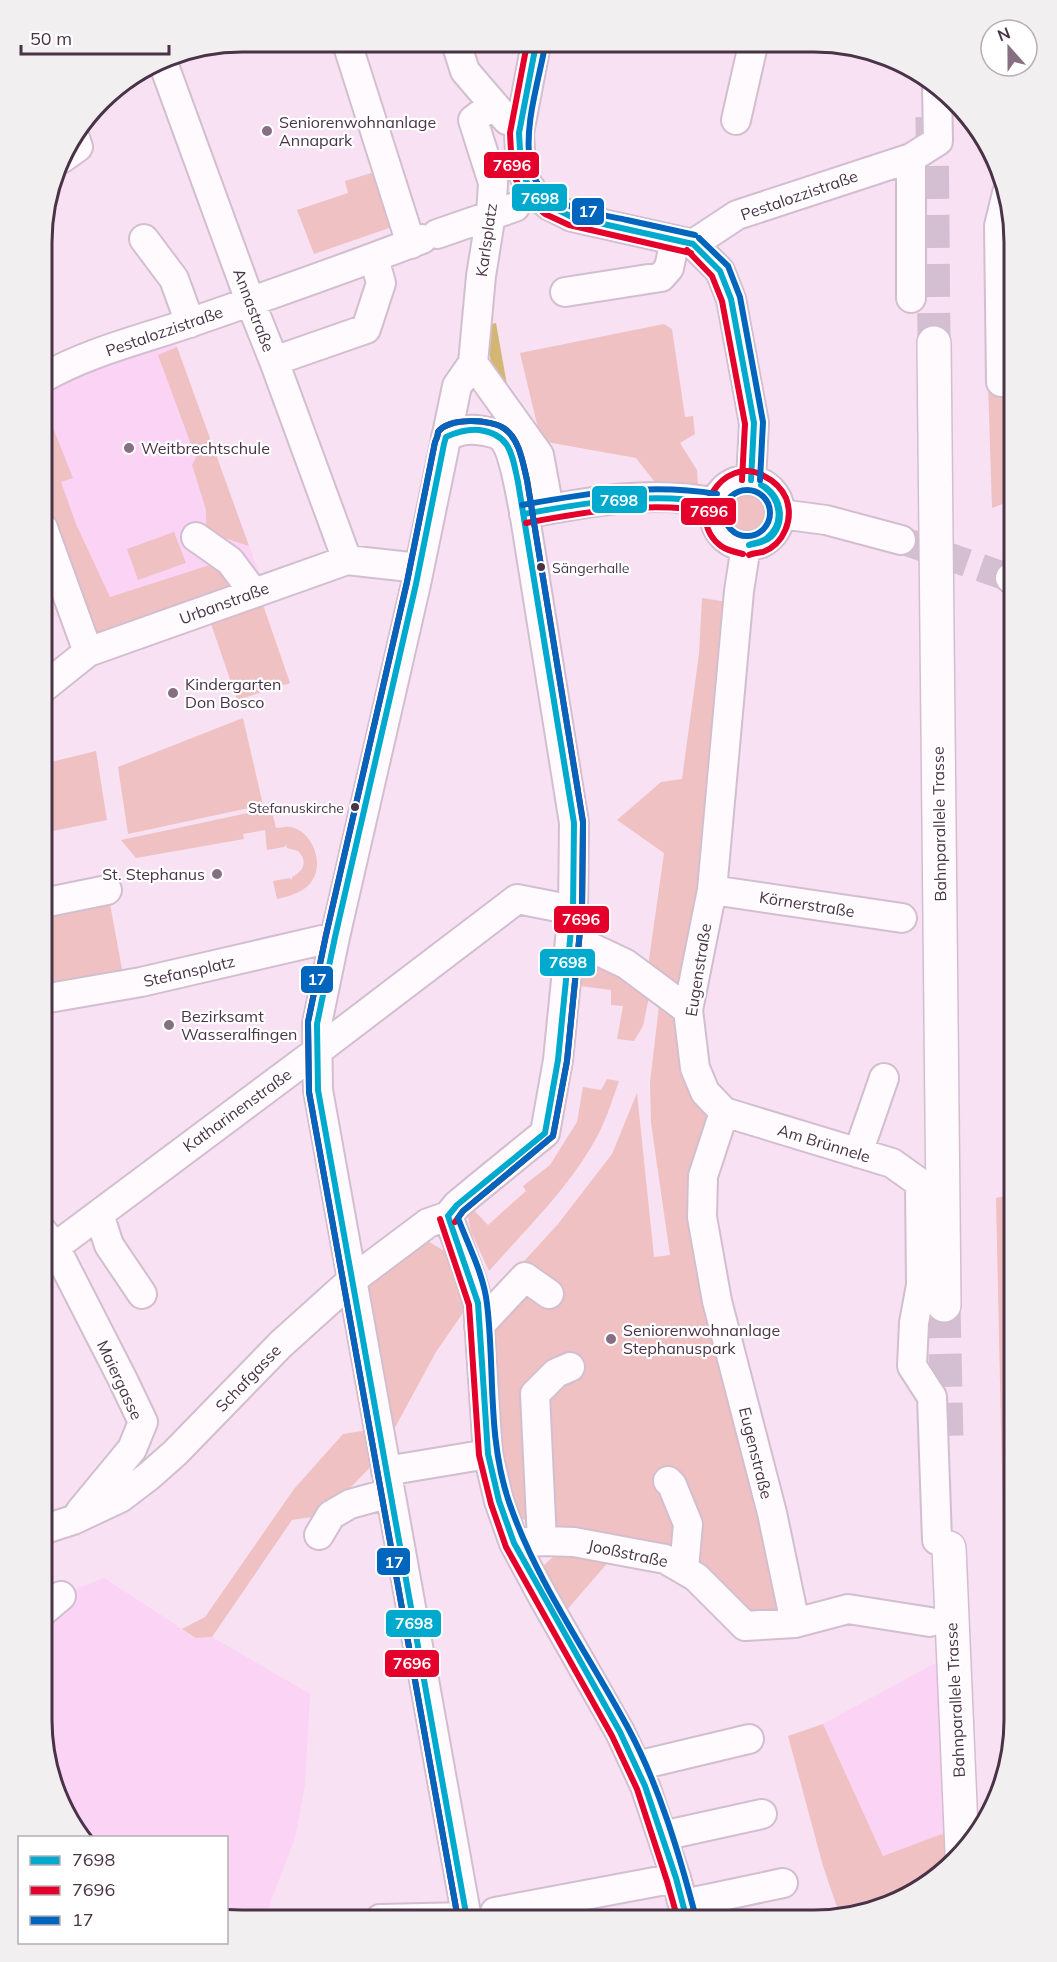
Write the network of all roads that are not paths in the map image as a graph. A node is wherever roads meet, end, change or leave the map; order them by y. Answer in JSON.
{"nodes":[{"id":1,"x":351,"y":53,"type":"edge"},
{"id":2,"x":459,"y":53,"type":"edge"},
{"id":3,"x":534,"y":53,"type":"edge"},
{"id":4,"x":751,"y":53,"type":"edge"},
{"id":5,"x":165,"y":69,"type":"edge"},
{"id":6,"x":462,"y":82,"type":"dead end"},
{"id":7,"x":937,"y":98,"type":"edge"},
{"id":8,"x":736,"y":120,"type":"dead end"},
{"id":9,"x":519,"y":133,"type":"junction"},
{"id":10,"x":911,"y":158,"type":"junction"},
{"id":11,"x":503,"y":210,"type":"junction"},
{"id":12,"x":1002,"y":213,"type":"edge"},
{"id":13,"x":144,"y":239,"type":"dead end"},
{"id":14,"x":423,"y":239,"type":"junction"},
{"id":15,"x":684,"y":242,"type":"junction"},
{"id":16,"x":374,"y":258,"type":"junction"},
{"id":17,"x":565,"y":292,"type":"dead end"},
{"id":18,"x":911,"y":298,"type":"dead end"},
{"id":19,"x":250,"y":302,"type":"junction"},
{"id":20,"x":190,"y":323,"type":"junction"},
{"id":21,"x":934,"y":343,"type":"tunnel mouth"},
{"id":22,"x":274,"y":361,"type":"junction"},
{"id":23,"x":473,"y":363,"type":"junction"},
{"id":24,"x":52,"y":373,"type":"edge"},
{"id":25,"x":1001,"y":382,"type":"dead end"},
{"id":26,"x":456,"y":433,"type":"junction"},
{"id":27,"x":751,"y":480,"type":"junction"},
{"id":28,"x":715,"y":503,"type":"junction"},
{"id":29,"x":536,"y":511,"type":"junction"},
{"id":30,"x":780,"y":514,"type":"junction"},
{"id":31,"x":196,"y":537,"type":"dead end"},
{"id":32,"x":901,"y":540,"type":"tunnel mouth"},
{"id":33,"x":746,"y":546,"type":"junction"},
{"id":34,"x":52,"y":553,"type":"edge"},
{"id":35,"x":347,"y":560,"type":"junction"},
{"id":36,"x":419,"y":568,"type":"junction"},
{"id":37,"x":254,"y":592,"type":"junction"},
{"id":38,"x":52,"y":599,"type":"edge"},
{"id":39,"x":70,"y":604,"type":"junction"},
{"id":40,"x":88,"y":651,"type":"junction"},
{"id":41,"x":52,"y":681,"type":"edge"},
{"id":42,"x":107,"y":890,"type":"dead end"},
{"id":43,"x":712,"y":890,"type":"junction"},
{"id":44,"x":52,"y":901,"type":"edge"},
{"id":45,"x":902,"y":918,"type":"dead end"},
{"id":46,"x":572,"y":924,"type":"junction"},
{"id":47,"x":335,"y":937,"type":"junction"},
{"id":48,"x":52,"y":997,"type":"edge"},
{"id":49,"x":688,"y":1010,"type":"junction"},
{"id":50,"x":316,"y":1052,"type":"junction"},
{"id":51,"x":884,"y":1078,"type":"dead end"},
{"id":52,"x":724,"y":1112,"type":"junction"},
{"id":53,"x":858,"y":1153,"type":"junction"},
{"id":54,"x":99,"y":1214,"type":"junction"},
{"id":55,"x":448,"y":1216,"type":"junction"},
{"id":56,"x":52,"y":1238,"type":"edge"},
{"id":57,"x":52,"y":1245,"type":"edge"},
{"id":58,"x":352,"y":1280,"type":"junction"},
{"id":59,"x":142,"y":1294,"type":"dead end"},
{"id":60,"x":549,"y":1294,"type":"dead end"},
{"id":61,"x":944,"y":1305,"type":"tunnel mouth"},
{"id":62,"x":479,"y":1326,"type":"junction"},
{"id":63,"x":570,"y":1367,"type":"dead end"},
{"id":64,"x":488,"y":1454,"type":"junction"},
{"id":65,"x":668,"y":1481,"type":"dead end"},
{"id":66,"x":388,"y":1482,"type":"junction"},
{"id":67,"x":73,"y":1520,"type":"junction"},
{"id":68,"x":52,"y":1527,"type":"edge"},
{"id":69,"x":319,"y":1535,"type":"dead end"},
{"id":70,"x":528,"y":1542,"type":"junction"},
{"id":71,"x":943,"y":1544,"type":"joint"},
{"id":72,"x":684,"y":1569,"type":"junction"},
{"id":73,"x":930,"y":1622,"type":"dead end"},
{"id":74,"x":795,"y":1623,"type":"junction"},
{"id":75,"x":749,"y":1739,"type":"dead end"},
{"id":76,"x":636,"y":1766,"type":"junction"},
{"id":77,"x":762,"y":1814,"type":"dead end"},
{"id":78,"x":662,"y":1836,"type":"junction"},
{"id":79,"x":961,"y":1840,"type":"edge"},
{"id":80,"x":783,"y":1883,"type":"dead end"},
{"id":81,"x":682,"y":1900,"type":"edge"},
{"id":82,"x":466,"y":1910,"type":"edge"},
{"id":83,"x":512,"y":1910,"type":"edge"}],
"edges":[{"from":1,"to":14,"type":"street"},
{"from":2,"to":9,"type":"street"},
{"from":3,"to":9,"type":"street"},
{"from":4,"to":8,"type":"street"},
{"from":5,"to":19,"type":"street","name":"Annastraße"},
{"from":6,"to":11,"type":"street","name":"Karlsplatz"},
{"from":7,"to":10,"type":"street","name":"Pestalozzistraße"},
{"from":9,"to":15,"type":"street"},
{"from":10,"to":15,"type":"street","name":"Pestalozzistraße"},
{"from":10,"to":18,"type":"street"},
{"from":11,"to":14,"type":"street","name":"Pestalozzistraße"},
{"from":11,"to":23,"type":"street","name":"Karlsplatz"},
{"from":12,"to":25,"type":"street"},
{"from":13,"to":20,"type":"street"},
{"from":14,"to":16,"type":"street","name":"Pestalozzistraße"},
{"from":15,"to":17,"type":"street"},
{"from":15,"to":27,"type":"street"},
{"from":16,"to":19,"type":"street","name":"Pestalozzistraße"},
{"from":16,"to":22,"type":"street"},
{"from":19,"to":20,"type":"street","name":"Pestalozzistraße"},
{"from":19,"to":22,"type":"street","name":"Annastraße"},
{"from":20,"to":24,"type":"street","name":"Pestalozzistraße"},
{"from":21,"to":61,"type":"main road","name":"Bahnparallele Trasse"},
{"from":22,"to":35,"type":"street","name":"Annastraße"},
{"from":23,"to":26,"type":"street","name":"Karlsplatz"},
{"from":23,"to":29,"type":"street"},
{"from":26,"to":29,"type":"street"},
{"from":26,"to":36,"type":"street","name":"Karlsplatz"},
{"from":27,"to":28,"type":"street"},
{"from":27,"to":30,"type":"street"},
{"from":28,"to":29,"type":"street"},
{"from":28,"to":33,"type":"street"},
{"from":29,"to":46,"type":"street"},
{"from":30,"to":32,"type":"street"},
{"from":30,"to":33,"type":"street"},
{"from":31,"to":37,"type":"street"},
{"from":33,"to":43,"type":"street","name":"Eugenstraße"},
{"from":34,"to":39,"type":"street"},
{"from":35,"to":36,"type":"street","name":"Urbanstraße"},
{"from":35,"to":37,"type":"street","name":"Urbanstraße"},
{"from":36,"to":47,"type":"street","name":"Karlsplatz"},
{"from":37,"to":40,"type":"street","name":"Urbanstraße"},
{"from":38,"to":39,"type":"street"},
{"from":39,"to":40,"type":"street"},
{"from":40,"to":41,"type":"street","name":"Urbanstraße"},
{"from":42,"to":44,"type":"street"},
{"from":43,"to":45,"type":"street","name":"Körnerstraße"},
{"from":43,"to":49,"type":"street","name":"Eugenstraße"},
{"from":46,"to":49,"type":"street"},
{"from":46,"to":50,"type":"street","name":"Katharinenstraße"},
{"from":46,"to":55,"type":"street"},
{"from":47,"to":48,"type":"street","name":"Stefansplatz"},
{"from":47,"to":50,"type":"street","name":"Karlsplatz"},
{"from":49,"to":52,"type":"street","name":"Eugenstraße"},
{"from":50,"to":54,"type":"street","name":"Katharinenstraße"},
{"from":50,"to":58,"type":"street","name":"Karlsplatz"},
{"from":51,"to":53,"type":"street"},
{"from":52,"to":53,"type":"street","name":"Am Brünnele"},
{"from":52,"to":74,"type":"street","name":"Eugenstraße"},
{"from":53,"to":71,"type":"street","name":"Am Brünnele"},
{"from":54,"to":56,"type":"street","name":"Katharinenstraße"},
{"from":54,"to":59,"type":"street"},
{"from":55,"to":58,"type":"street","name":"Schafgasse"},
{"from":55,"to":62,"type":"street"},
{"from":57,"to":67,"type":"street","name":"Maiergasse"},
{"from":58,"to":66,"type":"street","name":"Karlsplatz"},
{"from":58,"to":67,"type":"street","name":"Schafgasse"},
{"from":60,"to":62,"type":"street"},
{"from":62,"to":64,"type":"street"},
{"from":63,"to":70,"type":"street"},
{"from":64,"to":66,"type":"street"},
{"from":64,"to":70,"type":"street"},
{"from":65,"to":72,"type":"street"},
{"from":66,"to":69,"type":"street"},
{"from":66,"to":82,"type":"street","name":"Karlsplatz"},
{"from":67,"to":68,"type":"street","name":"Schafgasse"},
{"from":70,"to":72,"type":"street","name":"Jooßstraße"},
{"from":70,"to":76,"type":"street"},
{"from":71,"to":79,"type":"main road","name":"Bahnparallele Trasse"},
{"from":72,"to":74,"type":"street","name":"Jooßstraße"},
{"from":73,"to":74,"type":"street","name":"Jooßstraße"},
{"from":75,"to":76,"type":"street"},
{"from":76,"to":78,"type":"street"},
{"from":77,"to":78,"type":"street"},
{"from":78,"to":81,"type":"street"},
{"from":80,"to":81,"type":"street"},
{"from":81,"to":83,"type":"street"}]}
